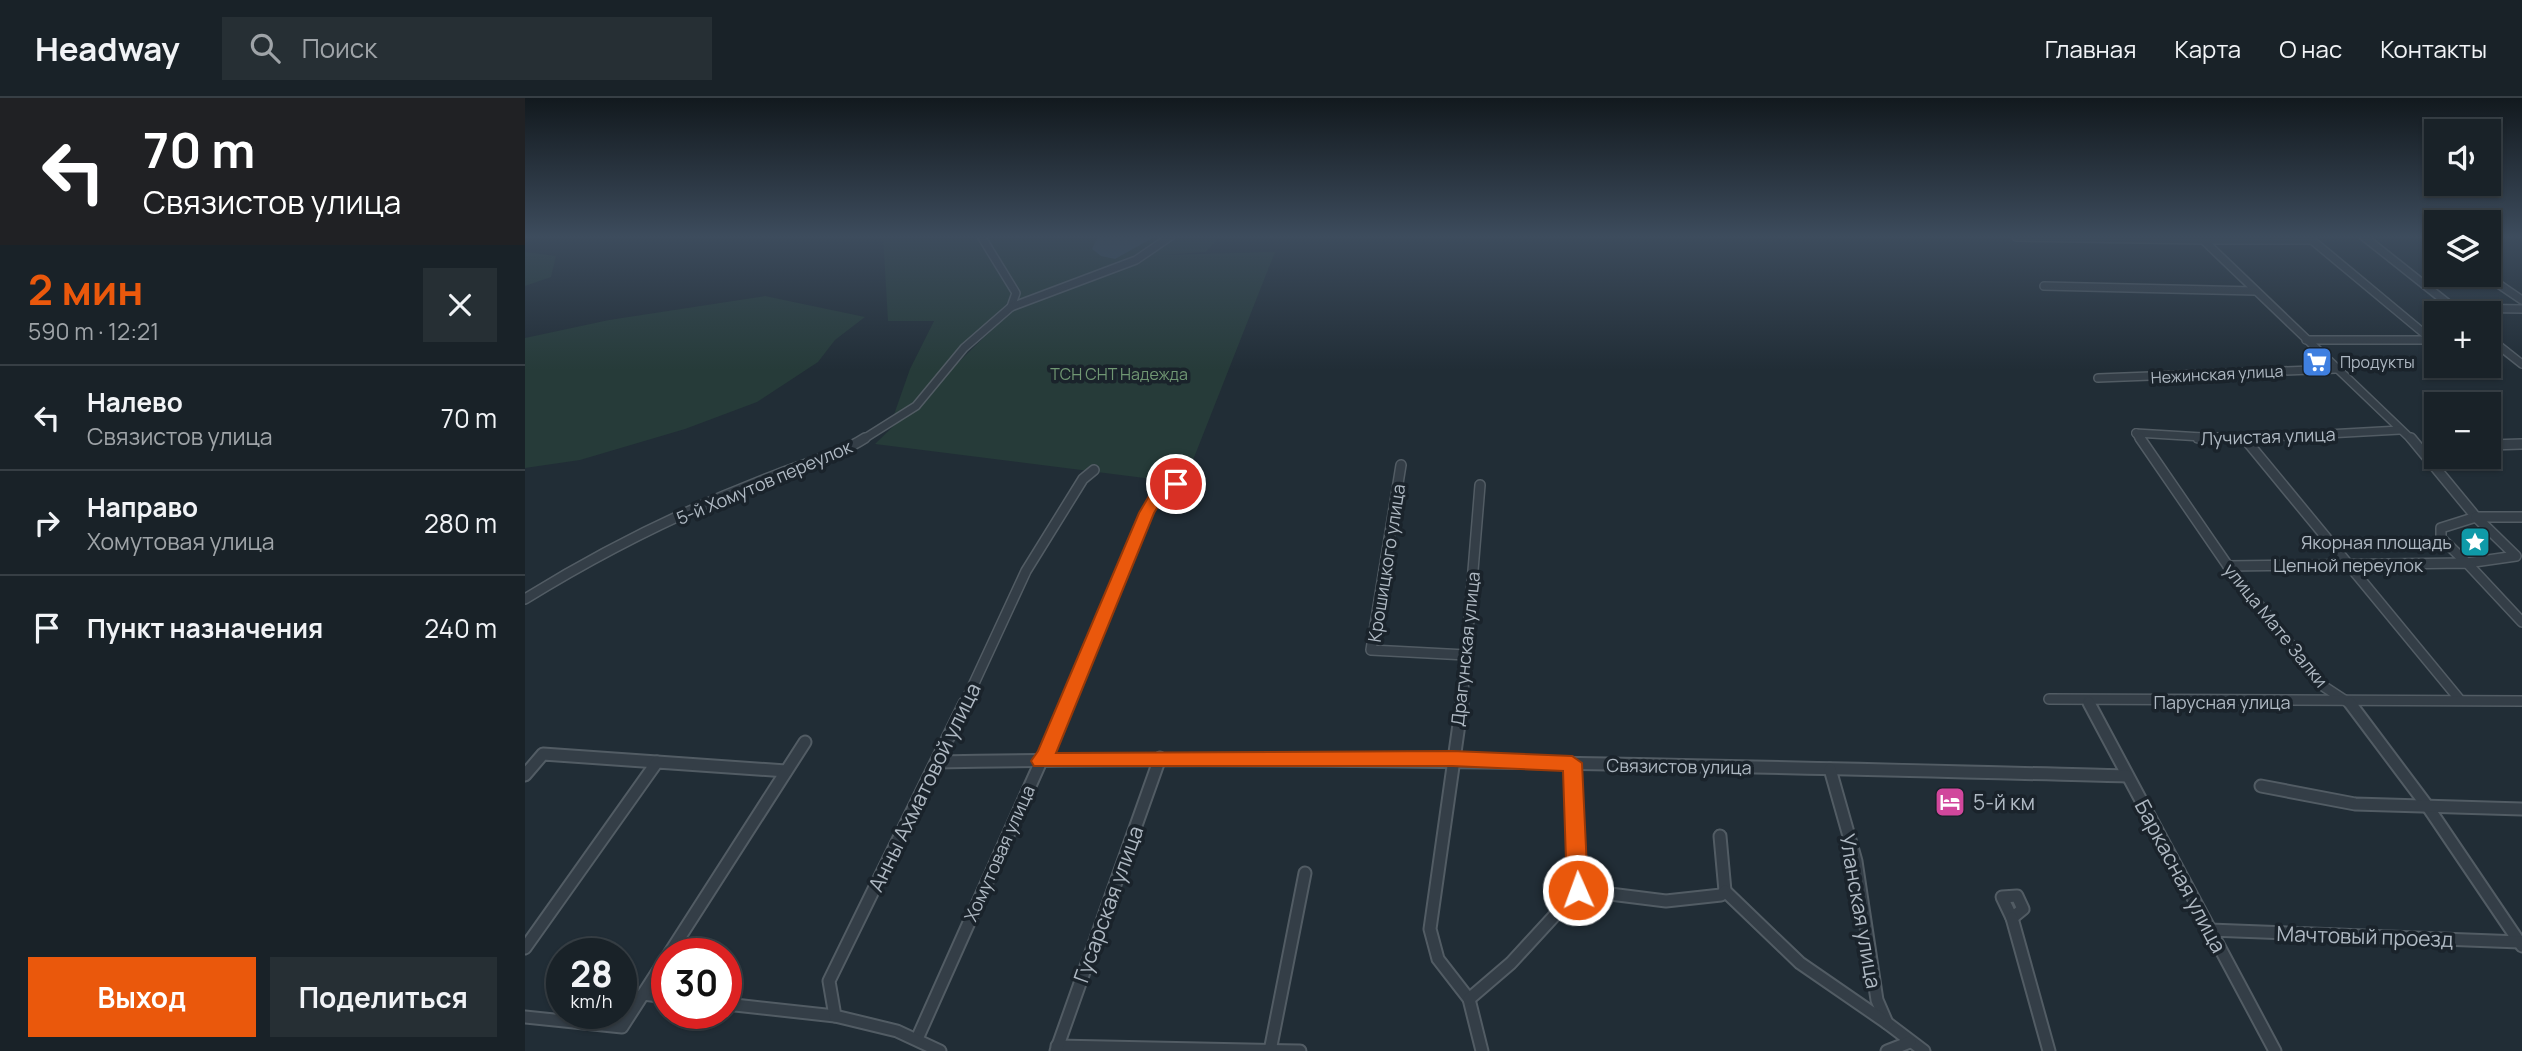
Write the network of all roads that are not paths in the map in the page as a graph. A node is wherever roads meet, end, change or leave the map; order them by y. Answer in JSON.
{"nodes":[{"id":1,"x":1010,"y":280,"type":"edge"},
{"id":2,"x":1082,"y":280,"type":"edge"},
{"id":3,"x":2244,"y":280,"type":"edge"},
{"id":4,"x":2361,"y":280,"type":"edge"},
{"id":5,"x":2419,"y":280,"type":"edge"},
{"id":6,"x":2045,"y":286,"type":"dead end"},
{"id":7,"x":2501,"y":286,"type":"edge"},
{"id":8,"x":2255,"y":291,"type":"junction"},
{"id":9,"x":2522,"y":300,"type":"edge"},
{"id":10,"x":2445,"y":301,"type":"edge"},
{"id":11,"x":1011,"y":307,"type":"junction"},
{"id":12,"x":2522,"y":309,"type":"edge"},
{"id":13,"x":2501,"y":310,"type":"edge"},
{"id":14,"x":2306,"y":340,"type":"junction"},
{"id":15,"x":2501,"y":347,"type":"edge"},
{"id":16,"x":2522,"y":364,"type":"edge"},
{"id":17,"x":2336,"y":369,"type":"junction"},
{"id":18,"x":2098,"y":378,"type":"dead end"},
{"id":19,"x":2400,"y":430,"type":"junction"},
{"id":20,"x":2136,"y":433,"type":"joint"},
{"id":21,"x":2245,"y":439,"type":"junction"},
{"id":22,"x":2522,"y":444,"type":"edge"},
{"id":23,"x":2501,"y":445,"type":"edge"},
{"id":24,"x":1401,"y":465,"type":"dead end"},
{"id":25,"x":1094,"y":470,"type":"dead end"},
{"id":26,"x":1176,"y":484,"type":"dead end"},
{"id":27,"x":1480,"y":485,"type":"dead end"},
{"id":28,"x":2522,"y":517,"type":"edge"},
{"id":29,"x":2477,"y":518,"type":"junction"},
{"id":30,"x":2519,"y":557,"type":"edge"},
{"id":31,"x":2349,"y":564,"type":"junction"},
{"id":32,"x":2467,"y":564,"type":"junction"},
{"id":33,"x":2228,"y":566,"type":"junction"},
{"id":34,"x":525,"y":599,"type":"edge"},
{"id":35,"x":2522,"y":622,"type":"edge"},
{"id":36,"x":1466,"y":655,"type":"junction"},
{"id":37,"x":2049,"y":699,"type":"dead end"},
{"id":38,"x":2460,"y":700,"type":"junction"},
{"id":39,"x":2088,"y":701,"type":"junction"},
{"id":40,"x":2522,"y":701,"type":"edge"},
{"id":41,"x":2350,"y":702,"type":"junction"},
{"id":42,"x":805,"y":742,"type":"dead end"},
{"id":43,"x":1160,"y":758,"type":"junction"},
{"id":44,"x":1452,"y":759,"type":"junction"},
{"id":45,"x":1040,"y":761,"type":"junction"},
{"id":46,"x":657,"y":762,"type":"junction"},
{"id":47,"x":937,"y":762,"type":"junction"},
{"id":48,"x":1572,"y":763,"type":"junction"},
{"id":49,"x":1830,"y":769,"type":"junction"},
{"id":50,"x":786,"y":771,"type":"junction"},
{"id":51,"x":525,"y":775,"type":"edge"},
{"id":52,"x":2127,"y":776,"type":"junction"},
{"id":53,"x":2261,"y":786,"type":"dead end"},
{"id":54,"x":2428,"y":807,"type":"junction"},
{"id":55,"x":2522,"y":809,"type":"edge"},
{"id":56,"x":1720,"y":836,"type":"dead end"},
{"id":57,"x":1305,"y":873,"type":"dead end"},
{"id":58,"x":1578,"y":890,"type":"junction"},
{"id":59,"x":1724,"y":891,"type":"junction"},
{"id":60,"x":2012,"y":918,"type":"dead end"},
{"id":61,"x":2210,"y":930,"type":"junction"},
{"id":62,"x":679,"y":938,"type":"edge"},
{"id":63,"x":2521,"y":944,"type":"edge"},
{"id":64,"x":525,"y":948,"type":"edge"},
{"id":65,"x":651,"y":982,"type":"edge"},
{"id":66,"x":643,"y":994,"type":"junction"},
{"id":67,"x":651,"y":995,"type":"edge"},
{"id":68,"x":1469,"y":999,"type":"junction"},
{"id":69,"x":742,"y":1006,"type":"edge"},
{"id":70,"x":835,"y":1016,"type":"junction"},
{"id":71,"x":525,"y":1017,"type":"edge"},
{"id":72,"x":1887,"y":1023,"type":"junction"},
{"id":73,"x":917,"y":1039,"type":"junction"},
{"id":74,"x":1910,"y":1042,"type":"junction"},
{"id":75,"x":1056,"y":1049,"type":"edge"},
{"id":76,"x":940,"y":1051,"type":"edge"},
{"id":77,"x":1270,"y":1051,"type":"edge"},
{"id":78,"x":1300,"y":1051,"type":"edge"},
{"id":79,"x":1482,"y":1051,"type":"edge"},
{"id":80,"x":1887,"y":1051,"type":"edge"},
{"id":81,"x":1924,"y":1051,"type":"edge"},
{"id":82,"x":2049,"y":1051,"type":"edge"},
{"id":83,"x":2275,"y":1051,"type":"edge"}],
"edges":[{"from":1,"to":11,"type":"street"},
{"from":2,"to":11,"type":"street"},
{"from":3,"to":8,"type":"street"},
{"from":4,"to":14,"type":"street"},
{"from":5,"to":10,"type":"street"},
{"from":6,"to":8,"type":"street"},
{"from":7,"to":9,"type":"street"},
{"from":8,"to":14,"type":"street"},
{"from":11,"to":34,"type":"street","name":"5-й Хомутов переулок"},
{"from":12,"to":13,"type":"street"},
{"from":14,"to":17,"type":"street"},
{"from":15,"to":16,"type":"street"},
{"from":17,"to":18,"type":"street","name":"Нежинская улица"},
{"from":17,"to":19,"type":"street"},
{"from":19,"to":21,"type":"street","name":"Лучистая улица"},
{"from":19,"to":29,"type":"street"},
{"from":20,"to":21,"type":"street","name":"Лучистая улица"},
{"from":20,"to":33,"type":"street","name":"улица Мате Залки"},
{"from":21,"to":31,"type":"street"},
{"from":22,"to":23,"type":"street"},
{"from":24,"to":36,"type":"street","name":"Крошицкого улица"},
{"from":25,"to":47,"type":"street","name":"Анны Ахматовой улица"},
{"from":26,"to":45,"type":"street","name":"Хомутовая улица"},
{"from":27,"to":36,"type":"street","name":"Драгунская улица"},
{"from":28,"to":29,"type":"street"},
{"from":29,"to":30,"type":"street"},
{"from":29,"to":32,"type":"street"},
{"from":30,"to":32,"type":"street"},
{"from":31,"to":32,"type":"street","name":"Цепной переулок"},
{"from":31,"to":33,"type":"street","name":"Цепной переулок"},
{"from":31,"to":38,"type":"street"},
{"from":32,"to":35,"type":"street"},
{"from":33,"to":41,"type":"street","name":"улица Мате Залки"},
{"from":36,"to":44,"type":"street","name":"Драгунская улица"},
{"from":37,"to":39,"type":"street","name":"Парусная улица"},
{"from":38,"to":40,"type":"street","name":"Парусная улица"},
{"from":38,"to":41,"type":"street","name":"Парусная улица"},
{"from":39,"to":41,"type":"street","name":"Парусная улица"},
{"from":39,"to":52,"type":"street","name":"Баркасная улица"},
{"from":41,"to":54,"type":"street","name":"улица Мате Залки"},
{"from":42,"to":50,"type":"street"},
{"from":43,"to":44,"type":"street","name":"Связистов улица"},
{"from":43,"to":45,"type":"street","name":"Связистов улица"},
{"from":43,"to":75,"type":"street","name":"Гусарская улица"},
{"from":44,"to":48,"type":"street","name":"Связистов улица"},
{"from":44,"to":68,"type":"street","name":"Драгунская улица"},
{"from":45,"to":47,"type":"street","name":"Связистов улица"},
{"from":45,"to":73,"type":"street","name":"Хомутовая улица"},
{"from":46,"to":50,"type":"street"},
{"from":46,"to":51,"type":"street"},
{"from":46,"to":64,"type":"street"},
{"from":47,"to":70,"type":"street","name":"Анны Ахматовой улица"},
{"from":48,"to":49,"type":"street","name":"Связистов улица"},
{"from":48,"to":58,"type":"street"},
{"from":49,"to":52,"type":"street","name":"Связистов улица"},
{"from":49,"to":72,"type":"street","name":"Уланская улица"},
{"from":50,"to":62,"type":"street"},
{"from":52,"to":61,"type":"street","name":"Баркасная улица"},
{"from":53,"to":54,"type":"street"},
{"from":54,"to":55,"type":"street"},
{"from":54,"to":63,"type":"street","name":"улица Мате Залки"},
{"from":56,"to":59,"type":"street"},
{"from":57,"to":77,"type":"street"},
{"from":58,"to":59,"type":"street"},
{"from":58,"to":68,"type":"street"},
{"from":59,"to":72,"type":"street"},
{"from":60,"to":82,"type":"street"},
{"from":61,"to":63,"type":"street","name":"Мачтовый проезд"},
{"from":61,"to":83,"type":"street","name":"Баркасная улица"},
{"from":65,"to":66,"type":"street"},
{"from":66,"to":67,"type":"street"},
{"from":66,"to":71,"type":"street"},
{"from":68,"to":79,"type":"street","name":"Драгунская улица"},
{"from":69,"to":70,"type":"street"},
{"from":70,"to":73,"type":"street"},
{"from":72,"to":74,"type":"street"},
{"from":73,"to":76,"type":"street"},
{"from":74,"to":80,"type":"street"},
{"from":74,"to":81,"type":"street"},
{"from":75,"to":77,"type":"street"},
{"from":77,"to":78,"type":"street"}]}
